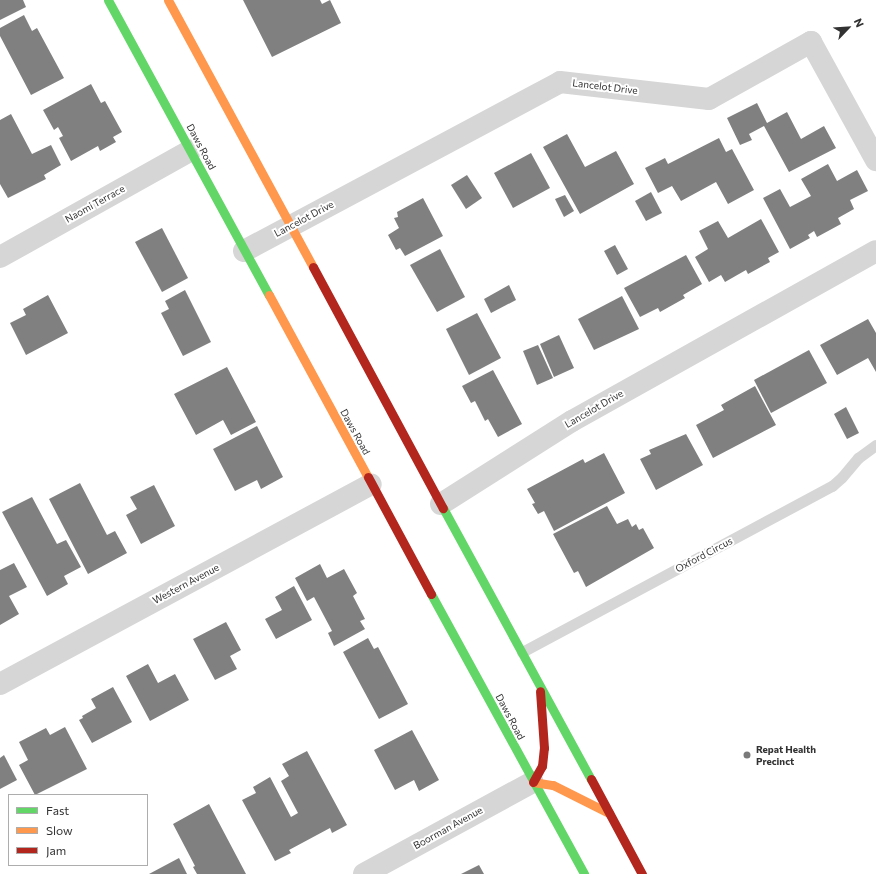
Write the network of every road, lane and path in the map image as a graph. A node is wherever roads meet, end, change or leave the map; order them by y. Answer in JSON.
{"nodes":[{"id":1,"x":108,"y":0,"type":"edge"},
{"id":2,"x":168,"y":0,"type":"edge"},
{"id":3,"x":190,"y":151,"type":"junction"},
{"id":4,"x":876,"y":160,"type":"edge"},
{"id":5,"x":290,"y":227,"type":"junction"},
{"id":6,"x":244,"y":251,"type":"junction"},
{"id":7,"x":876,"y":251,"type":"edge"},
{"id":8,"x":0,"y":257,"type":"edge"},
{"id":9,"x":876,"y":445,"type":"edge"},
{"id":10,"x":371,"y":484,"type":"junction"},
{"id":11,"x":441,"y":504,"type":"junction"},
{"id":12,"x":522,"y":652,"type":"junction"},
{"id":13,"x":0,"y":684,"type":"edge"},
{"id":14,"x":539,"y":684,"type":"junction"},
{"id":15,"x":533,"y":782,"type":"junction"},
{"id":16,"x":609,"y":813,"type":"junction"},
{"id":17,"x":364,"y":874,"type":"edge"},
{"id":18,"x":584,"y":874,"type":"edge"},
{"id":19,"x":642,"y":874,"type":"edge"}],
"edges":[{"from":1,"to":3,"type":"main road","name":"Daws Road"},
{"from":2,"to":5,"type":"main road"},
{"from":3,"to":6,"type":"main road","name":"Daws Road"},
{"from":3,"to":8,"type":"street","name":"Naomi Terrace"},
{"from":4,"to":5,"type":"street","name":"Lancelot Drive"},
{"from":5,"to":6,"type":"street","name":"Lancelot Drive"},
{"from":5,"to":11,"type":"main road"},
{"from":6,"to":10,"type":"main road","name":"Daws Road"},
{"from":7,"to":11,"type":"street","name":"Lancelot Drive"},
{"from":9,"to":12,"type":"lane","name":"Oxford Circus"},
{"from":10,"to":13,"type":"street","name":"Western Avenue"},
{"from":10,"to":15,"type":"main road","name":"Daws Road"},
{"from":11,"to":12,"type":"main road"},
{"from":12,"to":14,"type":"main road"},
{"from":14,"to":15,"type":"main road"},
{"from":14,"to":16,"type":"main road"},
{"from":15,"to":16,"type":"main road"},
{"from":15,"to":17,"type":"street","name":"Boorman Avenue"},
{"from":15,"to":18,"type":"main road","name":"Daws Road"},
{"from":16,"to":19,"type":"main road"}]}
